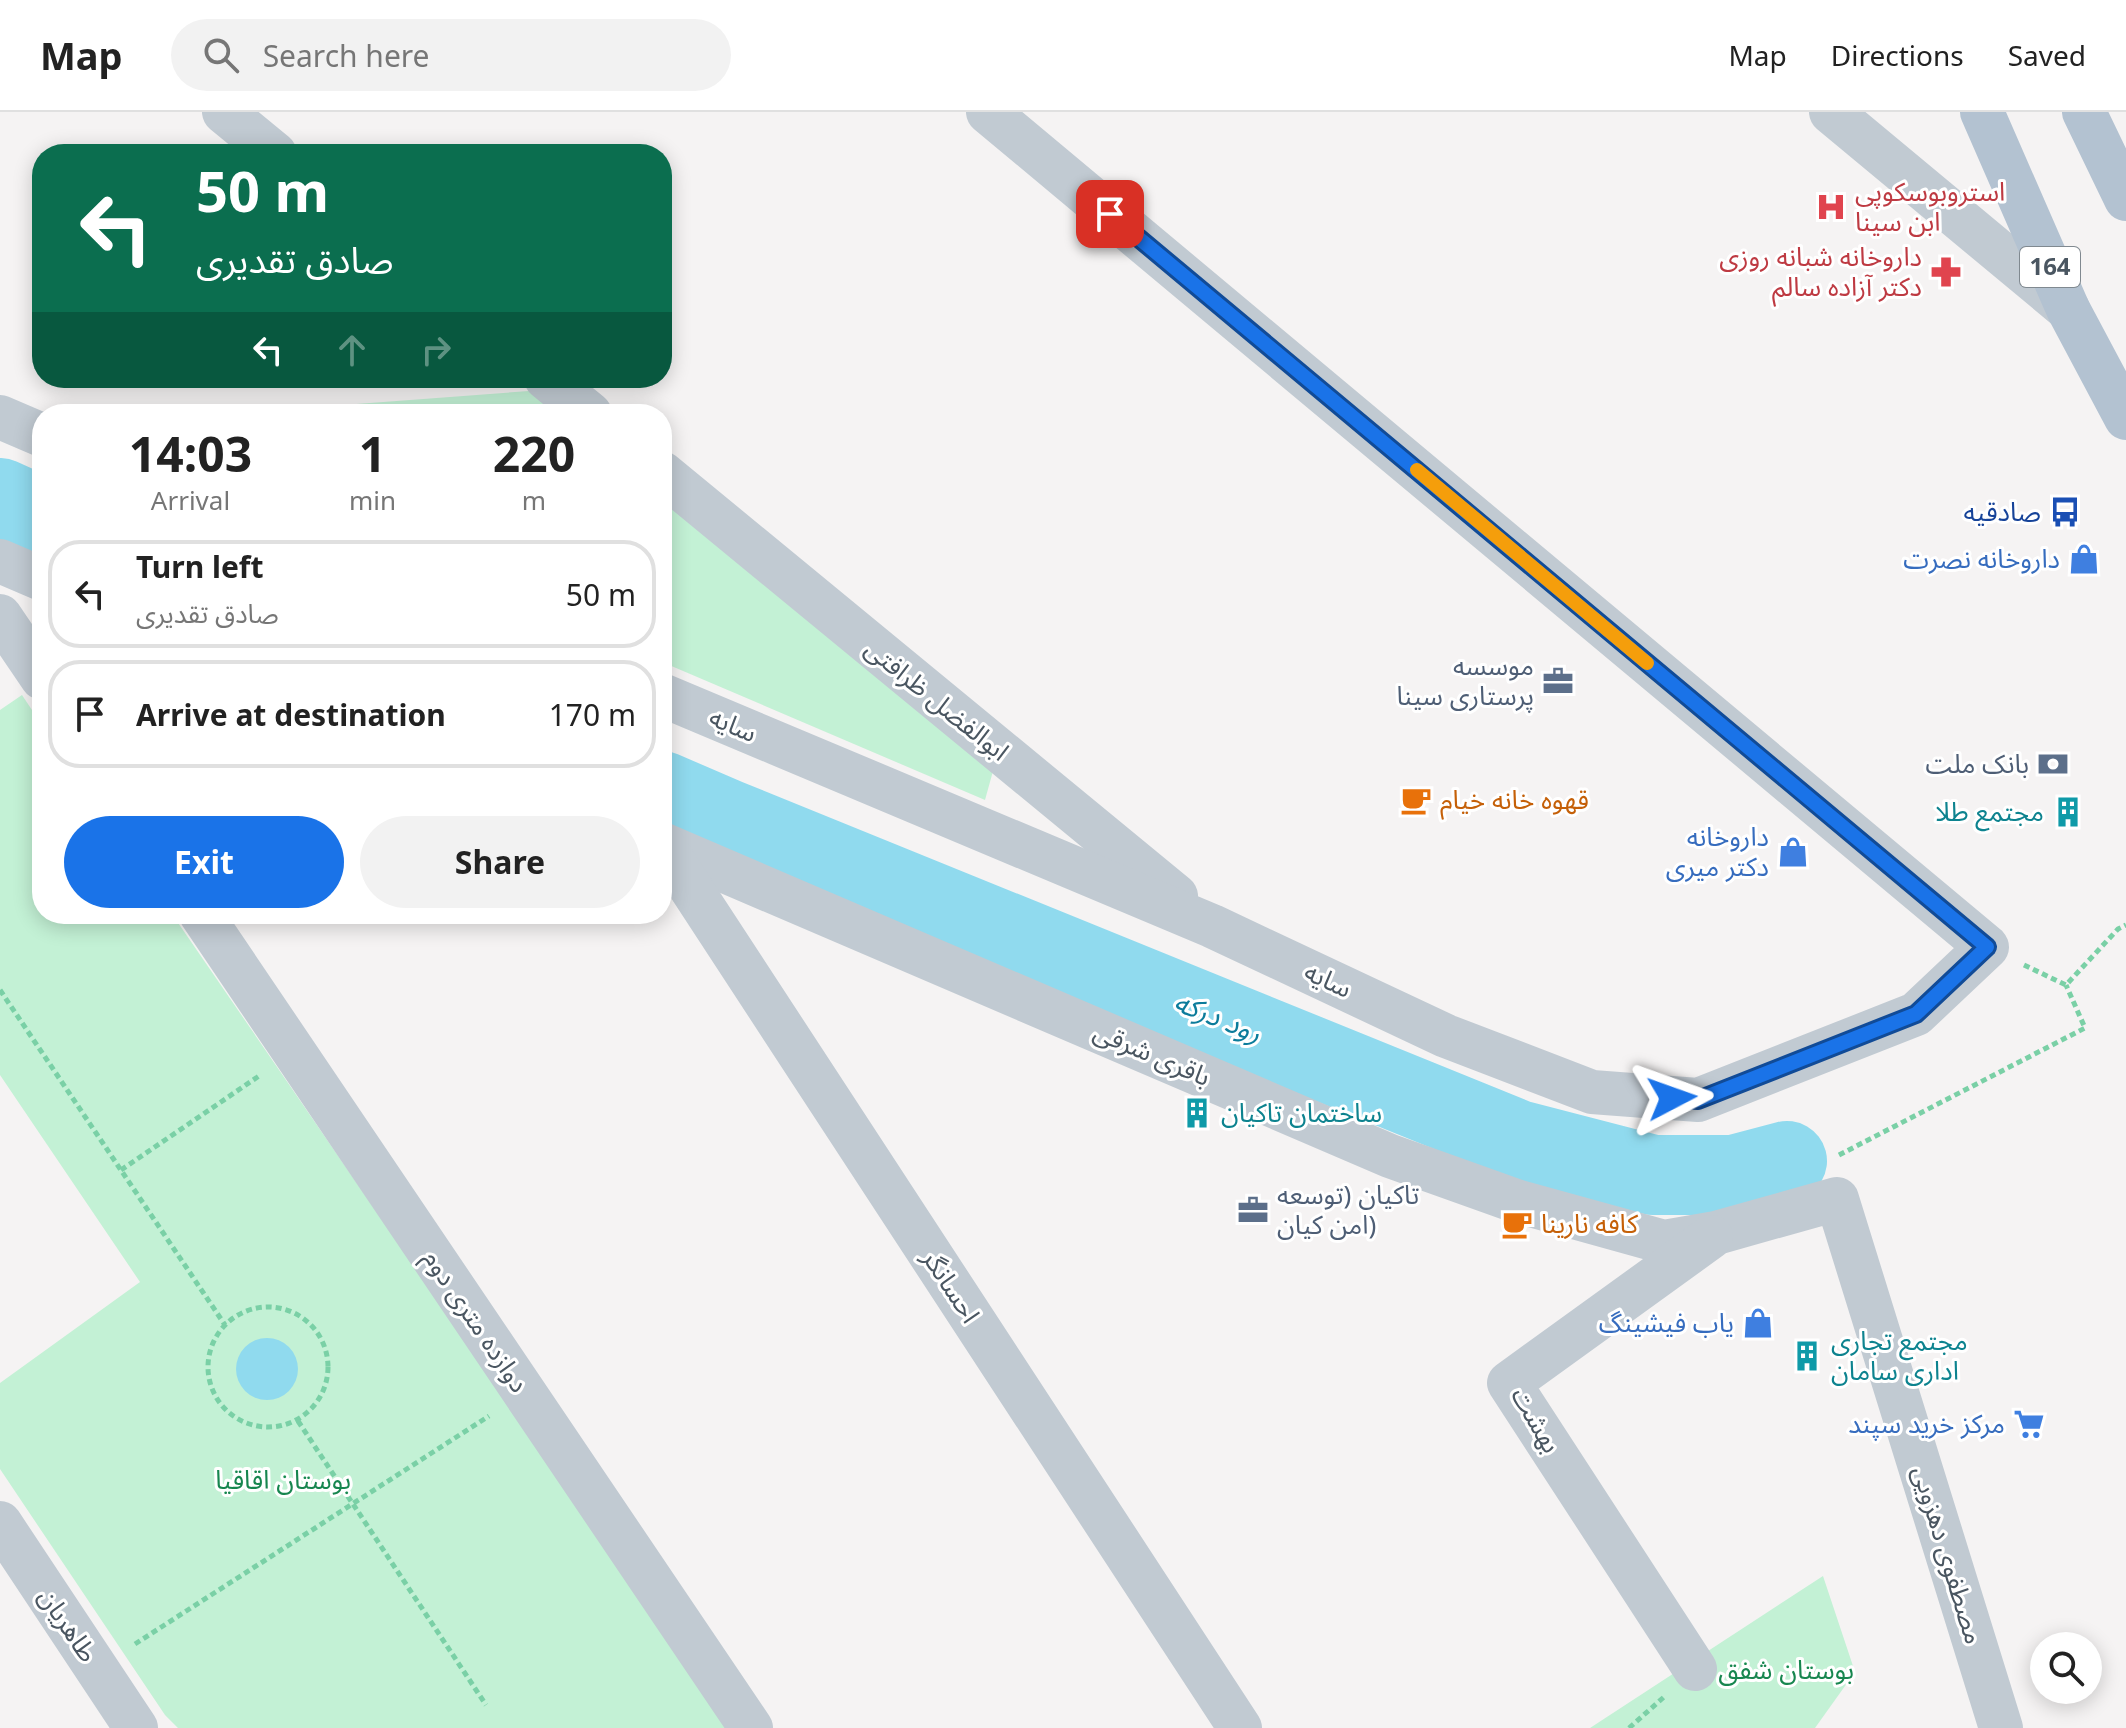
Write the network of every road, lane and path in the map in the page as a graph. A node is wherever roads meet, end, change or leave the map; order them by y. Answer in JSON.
{"nodes":[{"id":1,"x":224,"y":112,"type":"edge"},
{"id":2,"x":988,"y":112,"type":"edge"},
{"id":3,"x":1831,"y":112,"type":"edge"},
{"id":4,"x":1982,"y":112,"type":"edge"},
{"id":5,"x":2084,"y":112,"type":"edge"},
{"id":6,"x":263,"y":144,"type":"edge"},
{"id":7,"x":2126,"y":199,"type":"edge"},
{"id":8,"x":2068,"y":309,"type":"junction"},
{"id":9,"x":558,"y":388,"type":"edge"},
{"id":10,"x":578,"y":404,"type":"edge"},
{"id":11,"x":0,"y":417,"type":"edge"},
{"id":12,"x":2126,"y":418,"type":"edge"},
{"id":13,"x":32,"y":431,"type":"edge"},
{"id":14,"x":672,"y":481,"type":"edge"},
{"id":15,"x":0,"y":561,"type":"edge"},
{"id":16,"x":32,"y":575,"type":"edge"},
{"id":17,"x":0,"y":616,"type":"edge"},
{"id":18,"x":32,"y":663,"type":"edge"},
{"id":19,"x":672,"y":699,"type":"edge"},
{"id":20,"x":672,"y":848,"type":"edge"},
{"id":21,"x":672,"y":859,"type":"edge"},
{"id":22,"x":208,"y":924,"type":"edge"},
{"id":23,"x":2126,"y":925,"type":"edge"},
{"id":24,"x":1212,"y":926,"type":"junction"},
{"id":25,"x":1987,"y":947,"type":"junction"},
{"id":26,"x":2066,"y":985,"type":"junction"},
{"id":27,"x":0,"y":990,"type":"edge"},
{"id":28,"x":294,"y":1051,"type":"junction"},
{"id":29,"x":121,"y":1170,"type":"junction"},
{"id":30,"x":1835,"y":1178,"type":"junction"},
{"id":31,"x":1716,"y":1233,"type":"junction"},
{"id":32,"x":225,"y":1325,"type":"junction"},
{"id":33,"x":525,"y":1393,"type":"junction"},
{"id":34,"x":298,"y":1421,"type":"junction"},
{"id":35,"x":353,"y":1503,"type":"junction"},
{"id":36,"x":0,"y":1523,"type":"edge"},
{"id":37,"x":97,"y":1669,"type":"junction"},
{"id":38,"x":1695,"y":1669,"type":"dead end"},
{"id":39,"x":486,"y":1705,"type":"dead end"},
{"id":40,"x":136,"y":1728,"type":"edge"},
{"id":41,"x":751,"y":1728,"type":"edge"},
{"id":42,"x":1240,"y":1728,"type":"edge"},
{"id":43,"x":2001,"y":1728,"type":"edge"}],
"edges":[{"from":1,"to":6,"type":"street"},
{"from":2,"to":25,"type":"street"},
{"from":3,"to":8,"type":"street"},
{"from":4,"to":8,"type":"main road","number":"164"},
{"from":5,"to":7,"type":"main road"},
{"from":8,"to":12,"type":"main road","number":"164"},
{"from":9,"to":10,"type":"street"},
{"from":11,"to":13,"type":"street"},
{"from":14,"to":24,"type":"street","name":"ابوالفضل ظرافتی"},
{"from":15,"to":16,"type":"street"},
{"from":17,"to":18,"type":"street"},
{"from":19,"to":24,"type":"street","name":"سایه"},
{"from":20,"to":31,"type":"street","name":"باقری شرقی"},
{"from":21,"to":42,"type":"street","name":"احسانگر"},
{"from":22,"to":28,"type":"street","name":"دوازده متری دوم"},
{"from":23,"to":26,"type":"path"},
{"from":24,"to":25,"type":"street","name":"سایه"},
{"from":25,"to":26,"type":"path"},
{"from":26,"to":30,"type":"path"},
{"from":27,"to":29,"type":"path"},
{"from":28,"to":29,"type":"path"},
{"from":28,"to":33,"type":"street","name":"دوازده متری دوم"},
{"from":29,"to":32,"type":"path"},
{"from":30,"to":31,"type":"street","name":"باقری شرقی"},
{"from":30,"to":43,"type":"street","name":"مصطفوی دهزویی"},
{"from":31,"to":38,"type":"street","name":"بهشت"},
{"from":32,"to":34,"type":"path"},
{"from":32,"to":34,"type":"path"},
{"from":33,"to":35,"type":"path"},
{"from":33,"to":41,"type":"street","name":"دوازده متری دوم"},
{"from":34,"to":35,"type":"path"},
{"from":35,"to":37,"type":"path"},
{"from":35,"to":39,"type":"path"},
{"from":36,"to":37,"type":"street","name":"طاهریان"},
{"from":37,"to":40,"type":"street","name":"طاهریان"}]}
